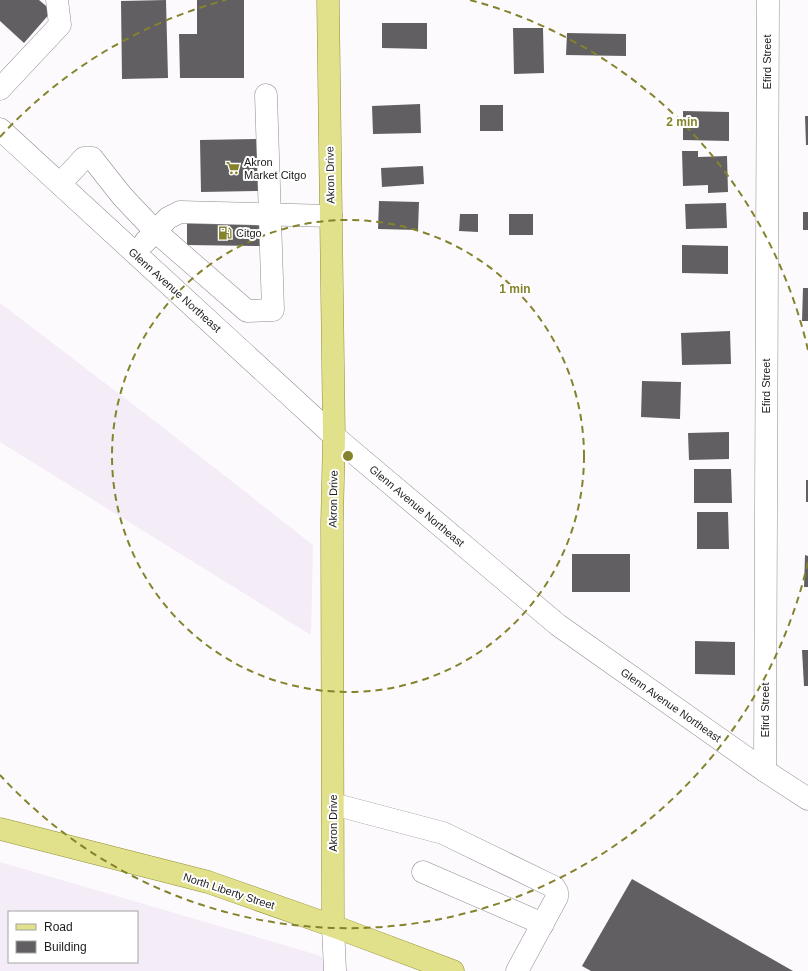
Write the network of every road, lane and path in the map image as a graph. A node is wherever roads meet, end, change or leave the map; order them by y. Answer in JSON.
{"nodes":[{"id":1,"x":57,"y":0,"type":"edge"},
{"id":2,"x":328,"y":0,"type":"edge"},
{"id":3,"x":768,"y":0,"type":"edge"},
{"id":4,"x":0,"y":89,"type":"edge"},
{"id":5,"x":266,"y":95,"type":"dead end"},
{"id":6,"x":0,"y":129,"type":"edge"},
{"id":7,"x":60,"y":184,"type":"junction"},
{"id":8,"x":270,"y":214,"type":"junction"},
{"id":9,"x":330,"y":216,"type":"junction"},
{"id":10,"x":155,"y":231,"type":"junction"},
{"id":11,"x":135,"y":253,"type":"junction"},
{"id":12,"x":334,"y":436,"type":"junction"},
{"id":13,"x":765,"y":771,"type":"junction"},
{"id":14,"x":808,"y":799,"type":"edge"},
{"id":15,"x":333,"y":804,"type":"junction"},
{"id":16,"x":0,"y":829,"type":"edge"},
{"id":17,"x":423,"y":872,"type":"dead end"},
{"id":18,"x":543,"y":924,"type":"junction"},
{"id":19,"x":334,"y":926,"type":"junction"},
{"id":20,"x":335,"y":971,"type":"edge"},
{"id":21,"x":453,"y":971,"type":"edge"},
{"id":22,"x":517,"y":971,"type":"edge"}],
"edges":[{"from":1,"to":4,"type":"street"},
{"from":2,"to":9,"type":"main road","name":"Akron Drive"},
{"from":3,"to":13,"type":"street","name":"Efird Street"},
{"from":5,"to":8,"type":"street"},
{"from":6,"to":7,"type":"street","name":"Glenn Avenue Northeast"},
{"from":7,"to":10,"type":"street"},
{"from":7,"to":11,"type":"street","name":"Glenn Avenue Northeast"},
{"from":8,"to":9,"type":"street"},
{"from":8,"to":10,"type":"street"},
{"from":8,"to":10,"type":"street"},
{"from":9,"to":12,"type":"main road","name":"Akron Drive"},
{"from":10,"to":11,"type":"street"},
{"from":11,"to":12,"type":"street","name":"Glenn Avenue Northeast"},
{"from":12,"to":13,"type":"street","name":"Glenn Avenue Northeast"},
{"from":12,"to":15,"type":"main road","name":"Akron Drive"},
{"from":13,"to":14,"type":"street","name":"Glenn Avenue Northeast"},
{"from":15,"to":18,"type":"street"},
{"from":15,"to":19,"type":"main road","name":"Akron Drive"},
{"from":16,"to":19,"type":"main road","name":"North Liberty Street"},
{"from":17,"to":18,"type":"street"},
{"from":18,"to":22,"type":"street"},
{"from":19,"to":20,"type":"street"},
{"from":19,"to":21,"type":"main road","name":"North Liberty Street"}]}
